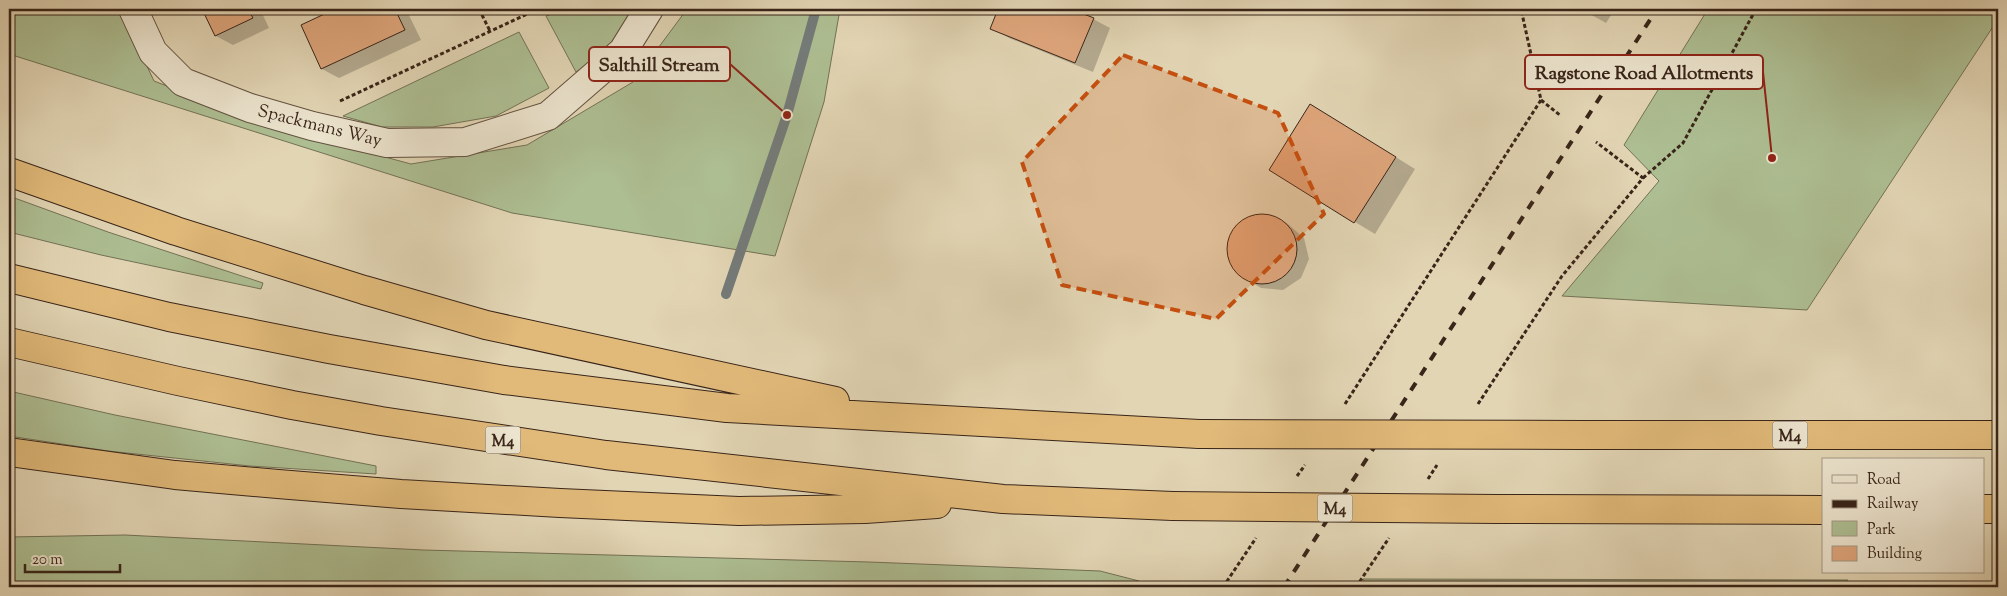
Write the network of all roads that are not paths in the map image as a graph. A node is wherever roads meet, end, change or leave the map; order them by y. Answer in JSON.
{"nodes":[{"id":1,"x":133,"y":9,"type":"edge"},
{"id":2,"x":649,"y":9,"type":"edge"},
{"id":3,"x":9,"y":172,"type":"edge"},
{"id":4,"x":9,"y":278,"type":"edge"},
{"id":5,"x":9,"y":342,"type":"edge"},
{"id":6,"x":912,"y":418,"type":"junction"},
{"id":7,"x":1998,"y":435,"type":"edge"},
{"id":8,"x":9,"y":452,"type":"edge"},
{"id":9,"x":1003,"y":499,"type":"junction"},
{"id":10,"x":1984,"y":509,"type":"edge"},
{"id":11,"x":1998,"y":509,"type":"edge"},
{"id":12,"x":1822,"y":510,"type":"edge"}],
"edges":[{"from":1,"to":2,"type":"street","name":"Spackmans Way"},
{"from":3,"to":6,"type":"highway","number":"M4"},
{"from":4,"to":6,"type":"highway","number":"M4"},
{"from":5,"to":9,"type":"highway","number":"M4"},
{"from":6,"to":7,"type":"highway","number":"M4","bridge":true},
{"from":8,"to":9,"type":"highway","number":"M4"},
{"from":9,"to":12,"type":"highway","number":"M4","bridge":true},
{"from":10,"to":11,"type":"highway"}]}
